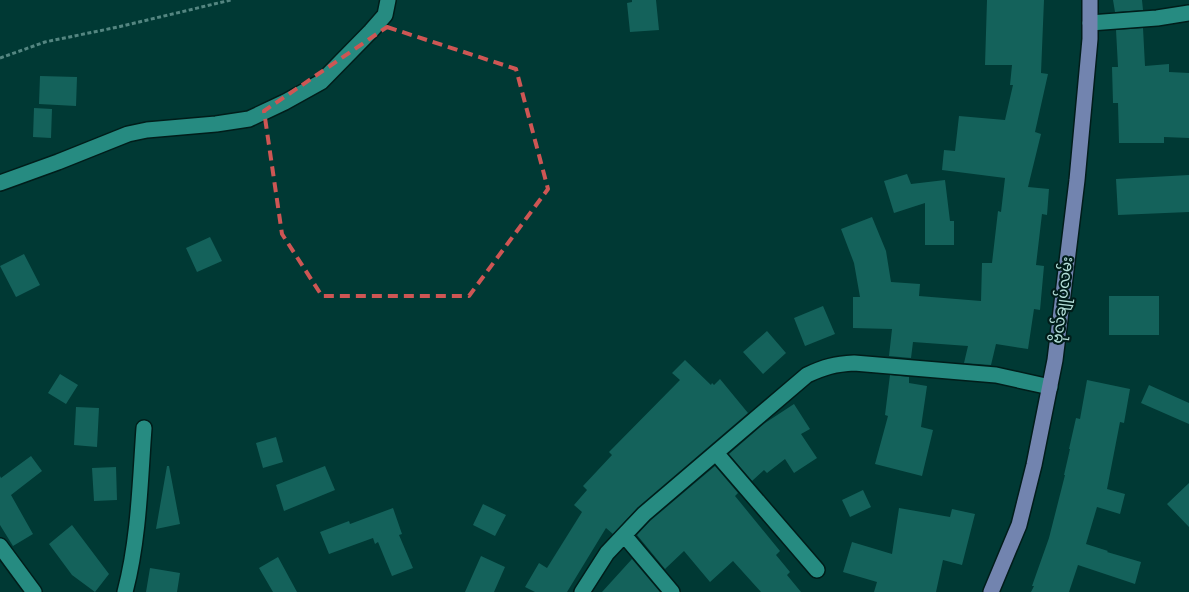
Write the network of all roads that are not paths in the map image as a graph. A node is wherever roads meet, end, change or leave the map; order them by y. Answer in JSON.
{"nodes":[{"id":1,"x":388,"y":0,"type":"edge"},
{"id":2,"x":1090,"y":0,"type":"edge"},
{"id":3,"x":1189,"y":13,"type":"edge"},
{"id":4,"x":1090,"y":22,"type":"junction"},
{"id":5,"x":0,"y":183,"type":"edge"},
{"id":6,"x":1050,"y":386,"type":"junction"},
{"id":7,"x":144,"y":428,"type":"dead end"},
{"id":8,"x":716,"y":452,"type":"junction"},
{"id":9,"x":624,"y":535,"type":"junction"},
{"id":10,"x":0,"y":546,"type":"edge"},
{"id":11,"x":816,"y":570,"type":"dead end"},
{"id":12,"x":34,"y":592,"type":"edge"},
{"id":13,"x":125,"y":592,"type":"edge"},
{"id":14,"x":582,"y":592,"type":"edge"},
{"id":15,"x":672,"y":592,"type":"edge"},
{"id":16,"x":990,"y":592,"type":"edge"}],
"edges":[{"from":1,"to":5,"type":"street"},
{"from":2,"to":4,"type":"main road","name":"ဗိုလ်‌ချုပ်‌လမ်း"},
{"from":3,"to":4,"type":"street"},
{"from":4,"to":6,"type":"main road","name":"ဗိုလ်‌ချုပ်‌လမ်း"},
{"from":6,"to":8,"type":"street"},
{"from":6,"to":16,"type":"main road","name":"ဗိုလ်‌ချုပ်‌လမ်း"},
{"from":7,"to":13,"type":"street"},
{"from":8,"to":9,"type":"street"},
{"from":8,"to":11,"type":"street"},
{"from":9,"to":14,"type":"street"},
{"from":9,"to":15,"type":"street"},
{"from":10,"to":12,"type":"street"}]}
